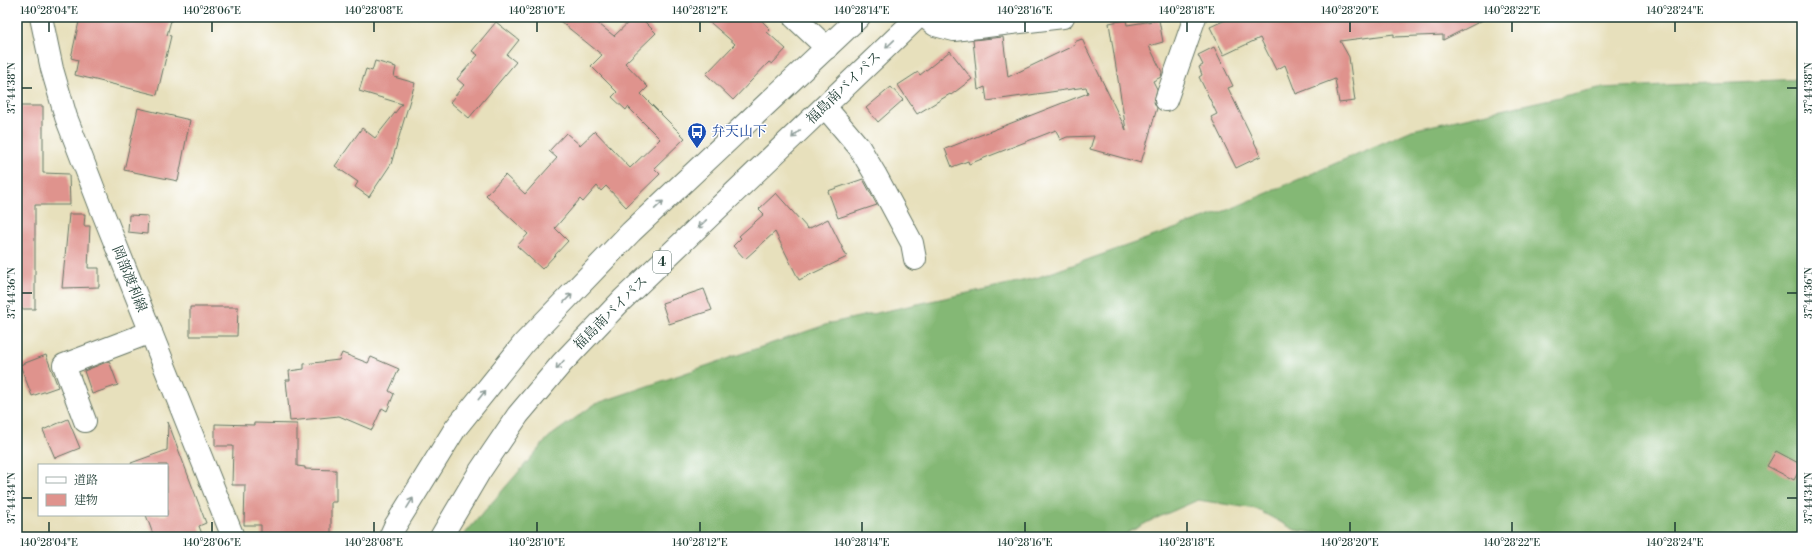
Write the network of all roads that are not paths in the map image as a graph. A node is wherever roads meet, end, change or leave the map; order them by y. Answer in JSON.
{"nodes":[{"id":1,"x":41,"y":17,"type":"edge"},
{"id":2,"x":794,"y":17,"type":"edge"},
{"id":3,"x":859,"y":17,"type":"edge"},
{"id":4,"x":918,"y":17,"type":"edge"},
{"id":5,"x":925,"y":17,"type":"edge"},
{"id":6,"x":1063,"y":17,"type":"edge"},
{"id":7,"x":1195,"y":17,"type":"edge"},
{"id":8,"x":827,"y":48,"type":"junction"},
{"id":9,"x":1166,"y":100,"type":"dead end"},
{"id":10,"x":825,"y":107,"type":"junction"},
{"id":11,"x":916,"y":259,"type":"dead end"},
{"id":12,"x":151,"y":332,"type":"junction"},
{"id":13,"x":85,"y":421,"type":"dead end"},
{"id":14,"x":233,"y":537,"type":"edge"},
{"id":15,"x":390,"y":537,"type":"edge"},
{"id":16,"x":441,"y":537,"type":"edge"}],
"edges":[{"from":1,"to":12,"type":"main road","name":"岡部渡利線"},
{"from":2,"to":8,"type":"main road"},
{"from":3,"to":8,"type":"main road"},
{"from":4,"to":10,"type":"main road","name":"福島南バイパス","number":"4","one_way":true},
{"from":5,"to":6,"type":"main road"},
{"from":7,"to":9,"type":"main road"},
{"from":15,"to":8,"type":"main road","one_way":true},
{"from":10,"to":11,"type":"main road"},
{"from":10,"to":16,"type":"main road","name":"福島南バイパス","number":"4","one_way":true},
{"from":12,"to":13,"type":"main road"},
{"from":12,"to":14,"type":"main road","name":"岡部渡利線"}]}
